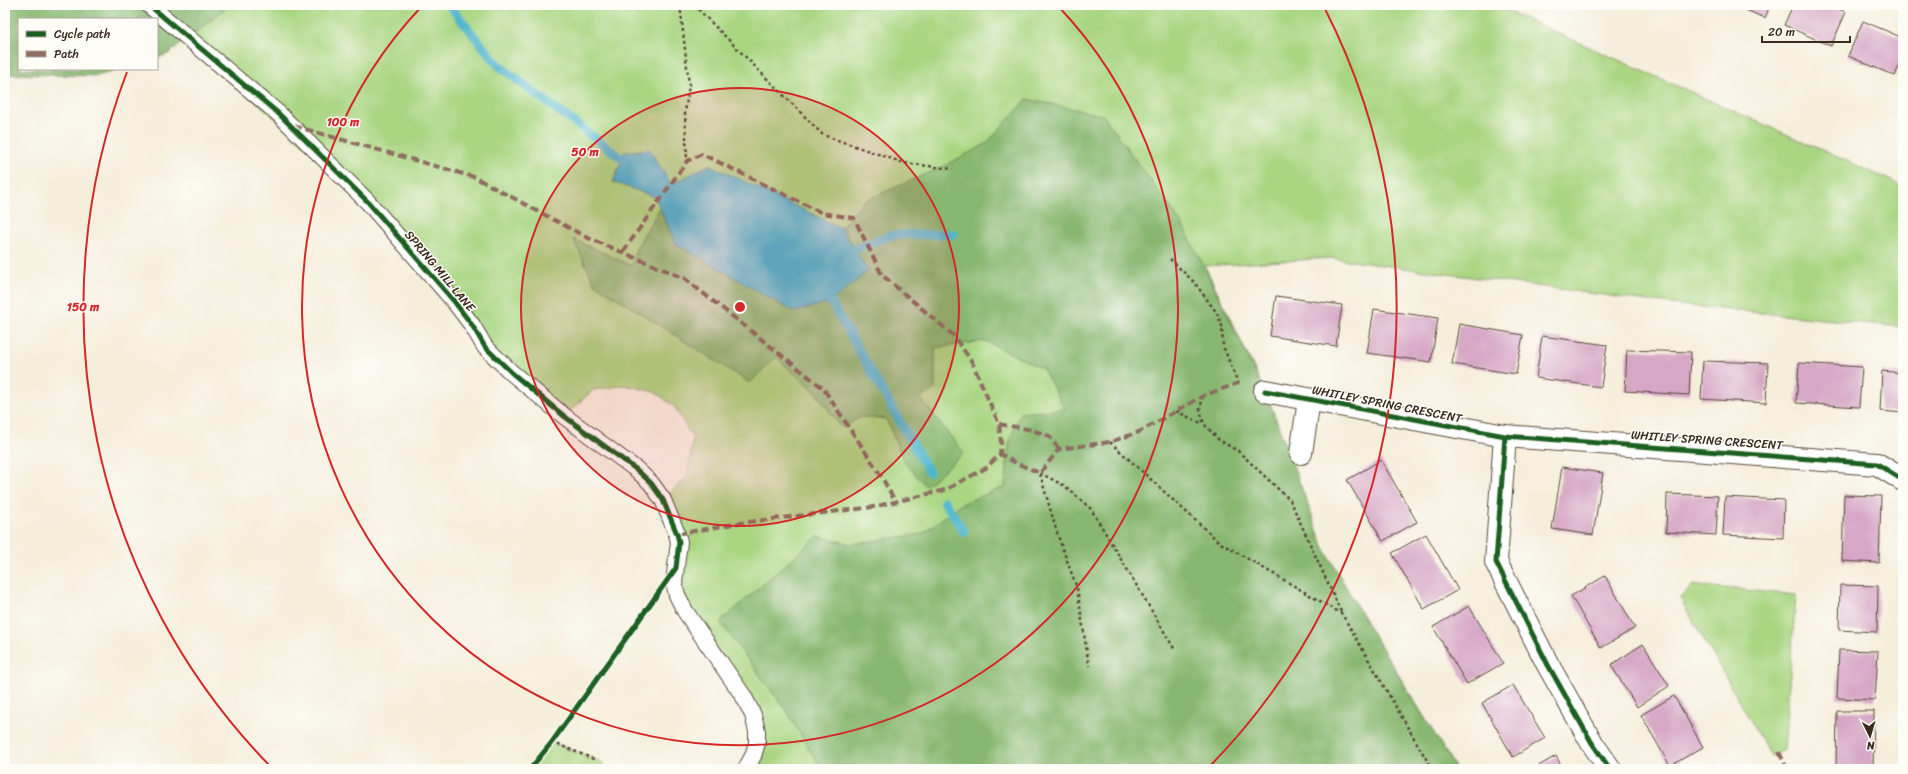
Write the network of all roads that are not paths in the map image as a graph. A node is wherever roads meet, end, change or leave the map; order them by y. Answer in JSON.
{"nodes":[{"id":1,"x":149,"y":5,"type":"edge"},
{"id":2,"x":1265,"y":391,"type":"dead end"},
{"id":3,"x":1309,"y":400,"type":"junction"},
{"id":4,"x":1505,"y":436,"type":"junction"},
{"id":5,"x":1301,"y":453,"type":"dead end"},
{"id":6,"x":1903,"y":480,"type":"edge"},
{"id":7,"x":746,"y":769,"type":"edge"},
{"id":8,"x":1610,"y":769,"type":"edge"}],
"edges":[{"from":1,"to":7,"type":"lane","name":"SPRING MILL LANE"},
{"from":2,"to":3,"type":"street","name":"WHITLEY SPRING CRESCENT"},
{"from":3,"to":4,"type":"street","name":"WHITLEY SPRING CRESCENT"},
{"from":3,"to":5,"type":"street","name":"WHITLEY SPRING CRESCENT"},
{"from":4,"to":6,"type":"street","name":"WHITLEY SPRING CRESCENT"},
{"from":4,"to":8,"type":"street"}]}
